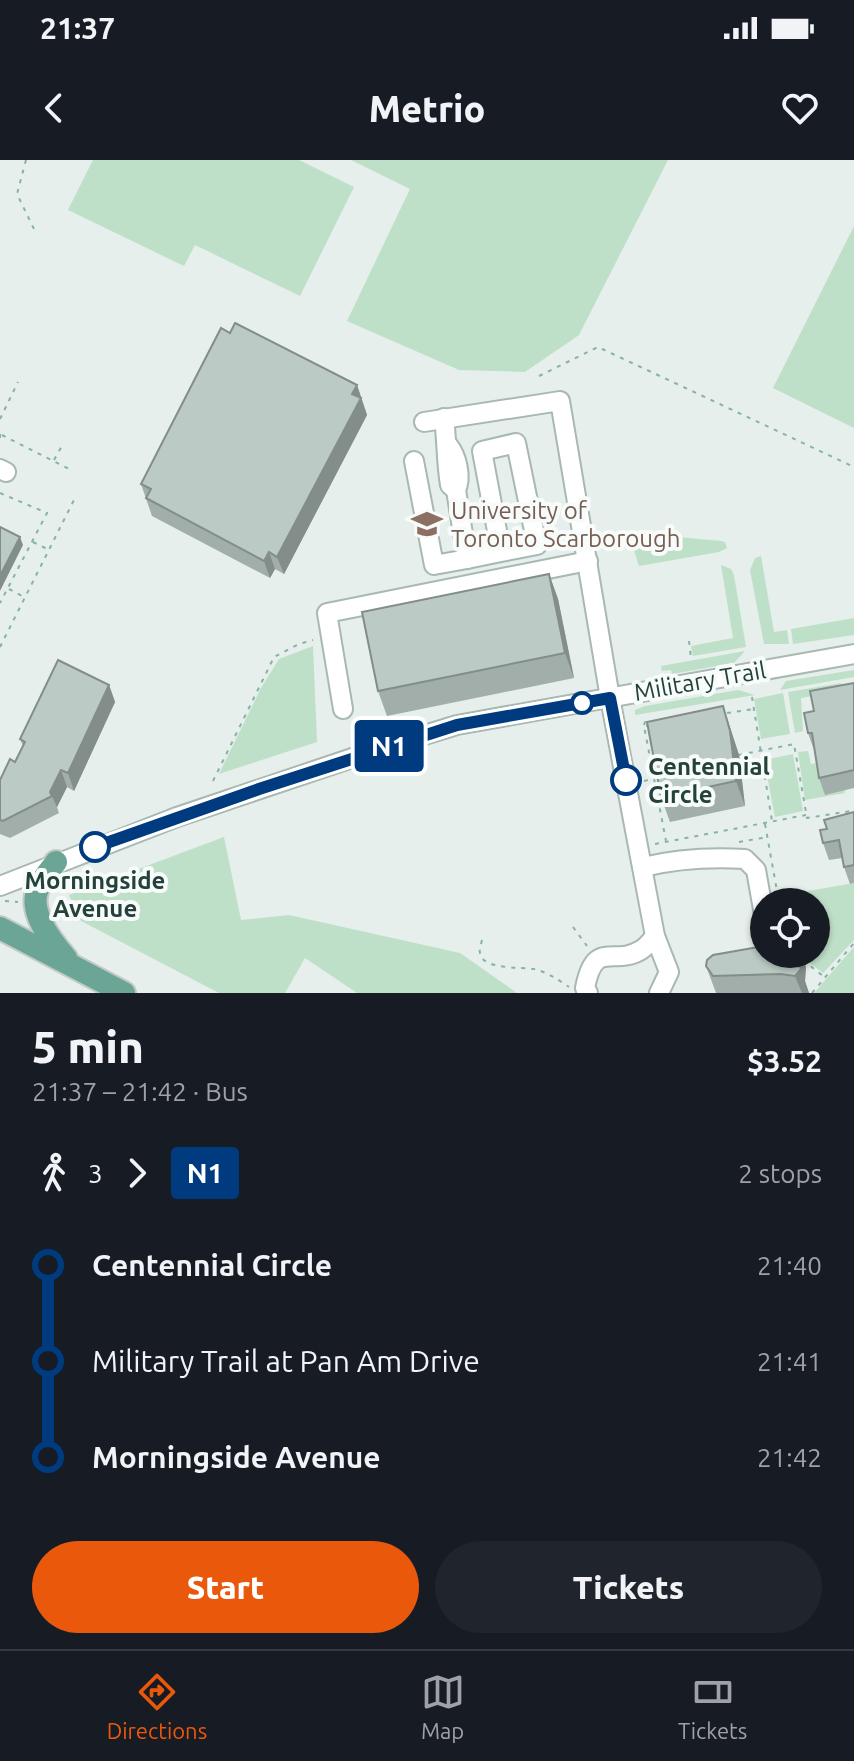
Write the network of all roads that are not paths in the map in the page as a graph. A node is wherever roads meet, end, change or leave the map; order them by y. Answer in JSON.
{"nodes":[{"id":1,"x":444,"y":418,"type":"junction"},
{"id":2,"x":424,"y":422,"type":"dead end"},
{"id":3,"x":414,"y":461,"type":"dead end"},
{"id":4,"x":501,"y":552,"type":"junction"},
{"id":5,"x":467,"y":559,"type":"junction"},
{"id":6,"x":588,"y":561,"type":"junction"},
{"id":7,"x":854,"y":654,"type":"edge"},
{"id":8,"x":610,"y":698,"type":"junction"},
{"id":9,"x":343,"y":709,"type":"dead end"},
{"id":10,"x":56,"y":862,"type":"junction"},
{"id":11,"x":643,"y":867,"type":"junction"},
{"id":12,"x":759,"y":888,"type":"edge"},
{"id":13,"x":3,"y":897,"type":"edge"},
{"id":14,"x":0,"y":928,"type":"edge"},
{"id":15,"x":655,"y":936,"type":"junction"},
{"id":16,"x":72,"y":965,"type":"junction"},
{"id":17,"x":580,"y":992,"type":"edge"},
{"id":18,"x":124,"y":993,"type":"edge"},
{"id":19,"x":659,"y":993,"type":"edge"}],
"edges":[{"from":1,"to":2,"type":"street"},
{"from":1,"to":5,"type":"street"},
{"from":1,"to":6,"type":"street"},
{"from":3,"to":5,"type":"street"},
{"from":4,"to":4,"type":"street"},
{"from":4,"to":5,"type":"street"},
{"from":6,"to":8,"type":"street"},
{"from":6,"to":9,"type":"street"},
{"from":7,"to":8,"type":"street","name":"Military Trail"},
{"from":8,"to":10,"type":"street","name":"Military Trail"},
{"from":8,"to":11,"type":"street"},
{"from":10,"to":13,"type":"street","name":"Military Trail"},
{"from":10,"to":16,"type":"main road"},
{"from":11,"to":12,"type":"street"},
{"from":11,"to":15,"type":"street"},
{"from":14,"to":16,"type":"main road"},
{"from":15,"to":17,"type":"street"},
{"from":15,"to":19,"type":"street"},
{"from":16,"to":18,"type":"main road"}]}
